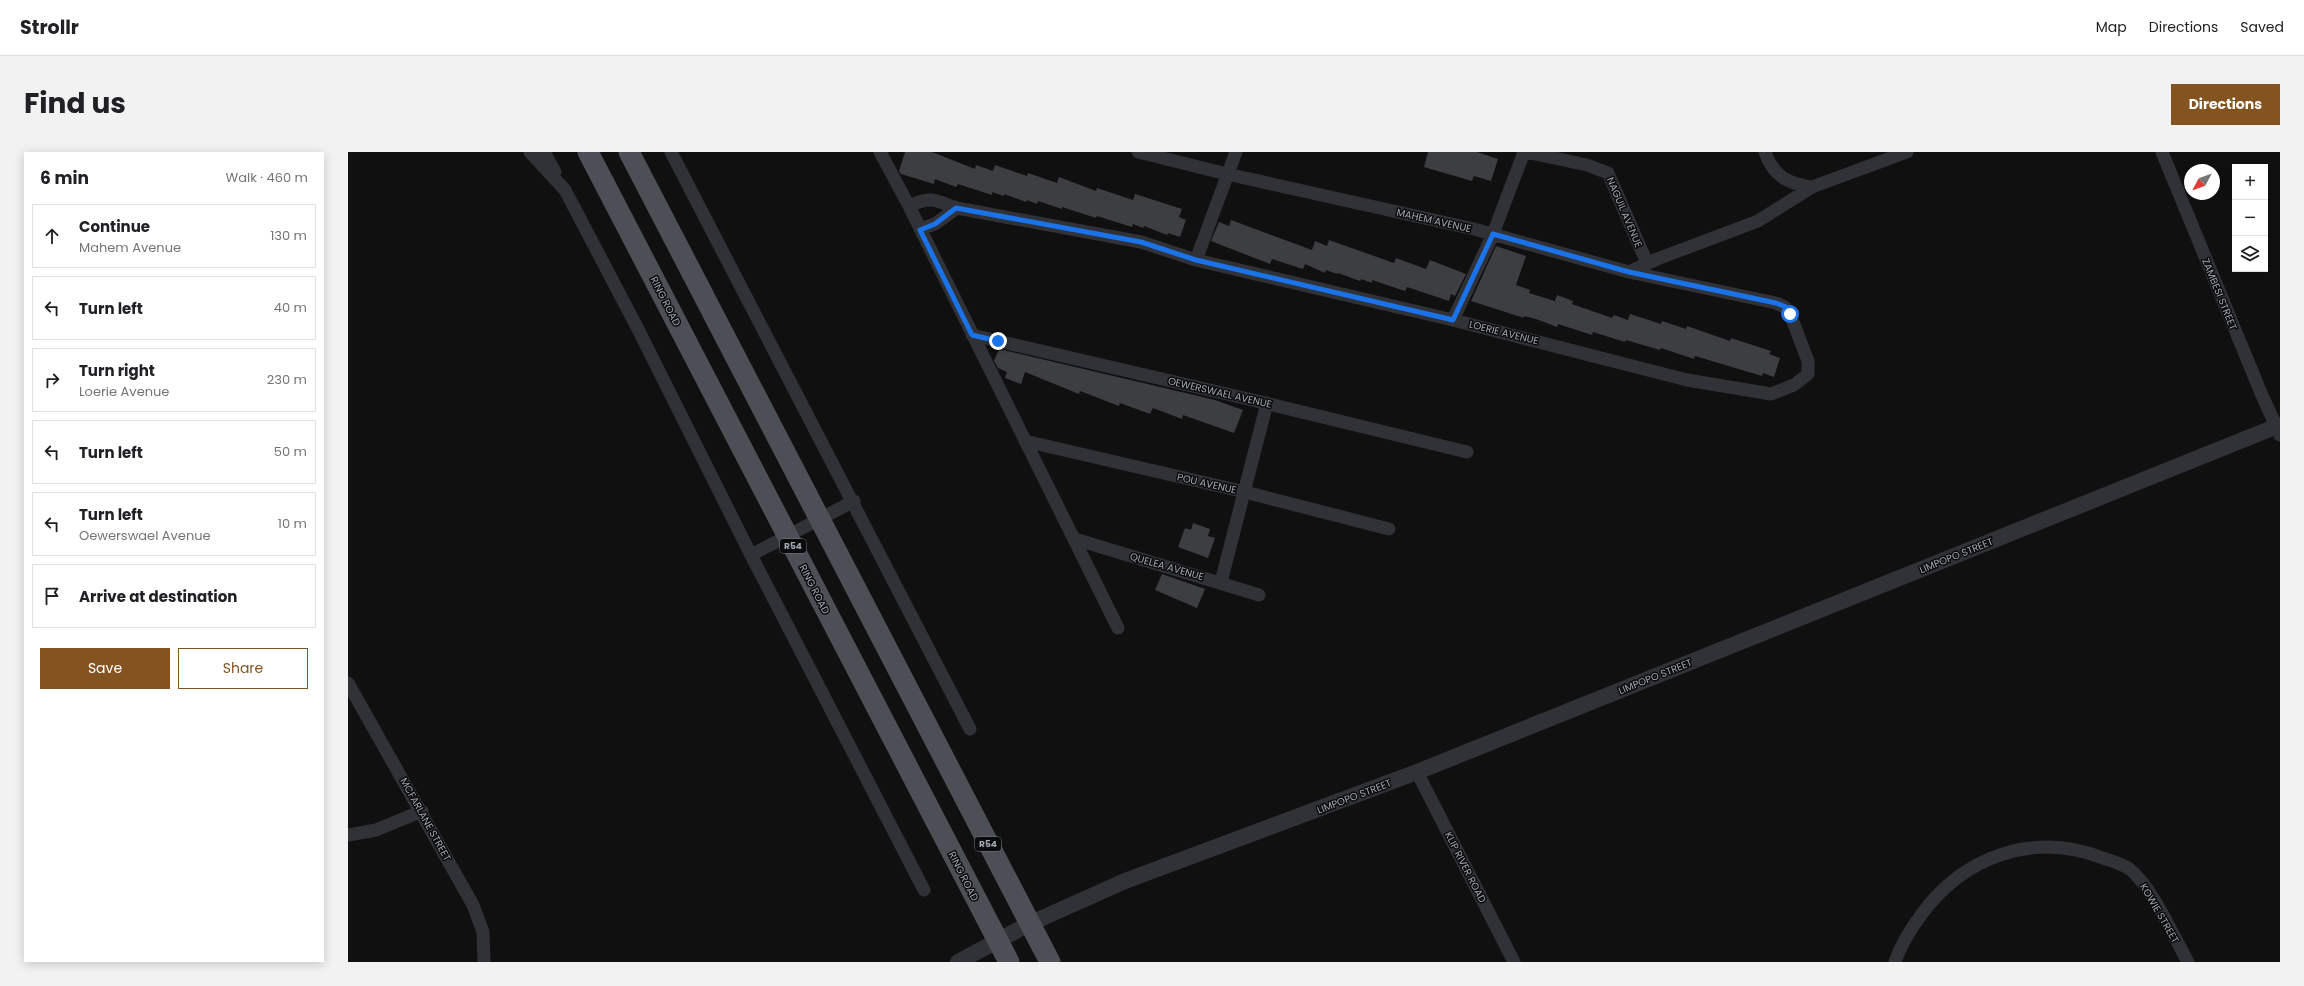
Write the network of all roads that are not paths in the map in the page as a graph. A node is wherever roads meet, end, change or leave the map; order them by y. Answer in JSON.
{"nodes":[{"id":1,"x":530,"y":152,"type":"edge"},
{"id":2,"x":544,"y":152,"type":"edge"},
{"id":3,"x":588,"y":152,"type":"edge"},
{"id":4,"x":629,"y":152,"type":"edge"},
{"id":5,"x":672,"y":152,"type":"edge"},
{"id":6,"x":1138,"y":152,"type":"edge"},
{"id":7,"x":1236,"y":152,"type":"edge"},
{"id":8,"x":1525,"y":152,"type":"edge"},
{"id":9,"x":1765,"y":152,"type":"edge"},
{"id":10,"x":1907,"y":152,"type":"edge"},
{"id":11,"x":2162,"y":152,"type":"edge"},
{"id":12,"x":883,"y":153,"type":"edge"},
{"id":13,"x":1227,"y":174,"type":"junction"},
{"id":14,"x":1812,"y":187,"type":"junction"},
{"id":15,"x":565,"y":190,"type":"junction"},
{"id":16,"x":909,"y":206,"type":"junction"},
{"id":17,"x":956,"y":208,"type":"junction"},
{"id":18,"x":920,"y":230,"type":"junction"},
{"id":19,"x":1493,"y":234,"type":"junction"},
{"id":20,"x":1196,"y":260,"type":"junction"},
{"id":21,"x":1647,"y":263,"type":"junction"},
{"id":22,"x":1629,"y":272,"type":"junction"},
{"id":23,"x":1453,"y":320,"type":"junction"},
{"id":24,"x":972,"y":335,"type":"junction"},
{"id":25,"x":1770,"y":394,"type":"joint"},
{"id":26,"x":1267,"y":403,"type":"junction"},
{"id":27,"x":2279,"y":429,"type":"edge"},
{"id":28,"x":1025,"y":441,"type":"junction"},
{"id":29,"x":1467,"y":452,"type":"dead end"},
{"id":30,"x":1246,"y":492,"type":"junction"},
{"id":31,"x":854,"y":502,"type":"junction"},
{"id":32,"x":820,"y":520,"type":"junction"},
{"id":33,"x":1389,"y":529,"type":"dead end"},
{"id":34,"x":788,"y":536,"type":"junction"},
{"id":35,"x":1075,"y":539,"type":"junction"},
{"id":36,"x":751,"y":555,"type":"junction"},
{"id":37,"x":1221,"y":582,"type":"junction"},
{"id":38,"x":1259,"y":595,"type":"dead end"},
{"id":39,"x":1118,"y":628,"type":"dead end"},
{"id":40,"x":348,"y":683,"type":"edge"},
{"id":41,"x":970,"y":728,"type":"dead end"},
{"id":42,"x":1417,"y":772,"type":"junction"},
{"id":43,"x":422,"y":811,"type":"junction"},
{"id":44,"x":348,"y":835,"type":"edge"},
{"id":45,"x":924,"y":890,"type":"dead end"},
{"id":46,"x":1029,"y":924,"type":"junction"},
{"id":47,"x":997,"y":940,"type":"junction"},
{"id":48,"x":484,"y":962,"type":"edge"},
{"id":49,"x":958,"y":962,"type":"edge"},
{"id":50,"x":1009,"y":962,"type":"edge"},
{"id":51,"x":1050,"y":962,"type":"edge"},
{"id":52,"x":1514,"y":962,"type":"edge"},
{"id":53,"x":1895,"y":962,"type":"edge"},
{"id":54,"x":2188,"y":962,"type":"edge"}],
"edges":[{"from":1,"to":15,"type":"street"},
{"from":2,"to":15,"type":"street"},
{"from":3,"to":34,"type":"main road","name":"RING ROAD","number":"R54"},
{"from":4,"to":32,"type":"main road","number":"R54"},
{"from":5,"to":31,"type":"street"},
{"from":6,"to":13,"type":"street","name":"MAHEM AVENUE"},
{"from":7,"to":13,"type":"street"},
{"from":8,"to":19,"type":"street"},
{"from":8,"to":21,"type":"street","name":"NAGUIL AVENUE"},
{"from":9,"to":14,"type":"street"},
{"from":10,"to":14,"type":"street"},
{"from":11,"to":27,"type":"street","name":"ZAMBESI STREET"},
{"from":12,"to":16,"type":"street"},
{"from":13,"to":19,"type":"street","name":"MAHEM AVENUE"},
{"from":13,"to":20,"type":"street"},
{"from":14,"to":21,"type":"street"},
{"from":15,"to":36,"type":"street"},
{"from":16,"to":17,"type":"street","name":"LOERIE AVENUE"},
{"from":16,"to":18,"type":"street"},
{"from":17,"to":18,"type":"street"},
{"from":17,"to":20,"type":"street","name":"LOERIE AVENUE"},
{"from":18,"to":24,"type":"street"},
{"from":19,"to":22,"type":"street","name":"MAHEM AVENUE"},
{"from":19,"to":23,"type":"street"},
{"from":20,"to":23,"type":"street","name":"LOERIE AVENUE"},
{"from":21,"to":22,"type":"street"},
{"from":22,"to":25,"type":"street","name":"MAHEM AVENUE"},
{"from":23,"to":25,"type":"street","name":"LOERIE AVENUE"},
{"from":24,"to":26,"type":"street","name":"OEWERSWAEL AVENUE"},
{"from":24,"to":28,"type":"street"},
{"from":26,"to":29,"type":"street","name":"OEWERSWAEL AVENUE"},
{"from":26,"to":30,"type":"street"},
{"from":27,"to":42,"type":"street","name":"LIMPOPO STREET"},
{"from":28,"to":30,"type":"street","name":"POU AVENUE"},
{"from":28,"to":35,"type":"street"},
{"from":30,"to":33,"type":"street","name":"POU AVENUE"},
{"from":30,"to":37,"type":"street"},
{"from":31,"to":32,"type":"street"},
{"from":31,"to":41,"type":"street"},
{"from":32,"to":34,"type":"street"},
{"from":32,"to":46,"type":"main road","number":"R54"},
{"from":34,"to":36,"type":"street"},
{"from":34,"to":47,"type":"main road","name":"RING ROAD","number":"R54"},
{"from":35,"to":37,"type":"street","name":"QUELEA AVENUE"},
{"from":35,"to":39,"type":"street"},
{"from":36,"to":45,"type":"street"},
{"from":37,"to":38,"type":"street","name":"QUELEA AVENUE"},
{"from":40,"to":43,"type":"street","name":"MCFARLANE STREET"},
{"from":42,"to":46,"type":"street","name":"LIMPOPO STREET"},
{"from":42,"to":52,"type":"street","name":"KLIP RIVER ROAD"},
{"from":43,"to":44,"type":"street"},
{"from":43,"to":48,"type":"street","name":"MCFARLANE STREET"},
{"from":46,"to":47,"type":"street","name":"LIMPOPO STREET"},
{"from":46,"to":51,"type":"main road","number":"R54"},
{"from":47,"to":49,"type":"street","name":"LIMPOPO STREET"},
{"from":47,"to":50,"type":"main road","name":"RING ROAD","number":"R54"},
{"from":53,"to":54,"type":"street","name":"KOWIE STREET"}]}
